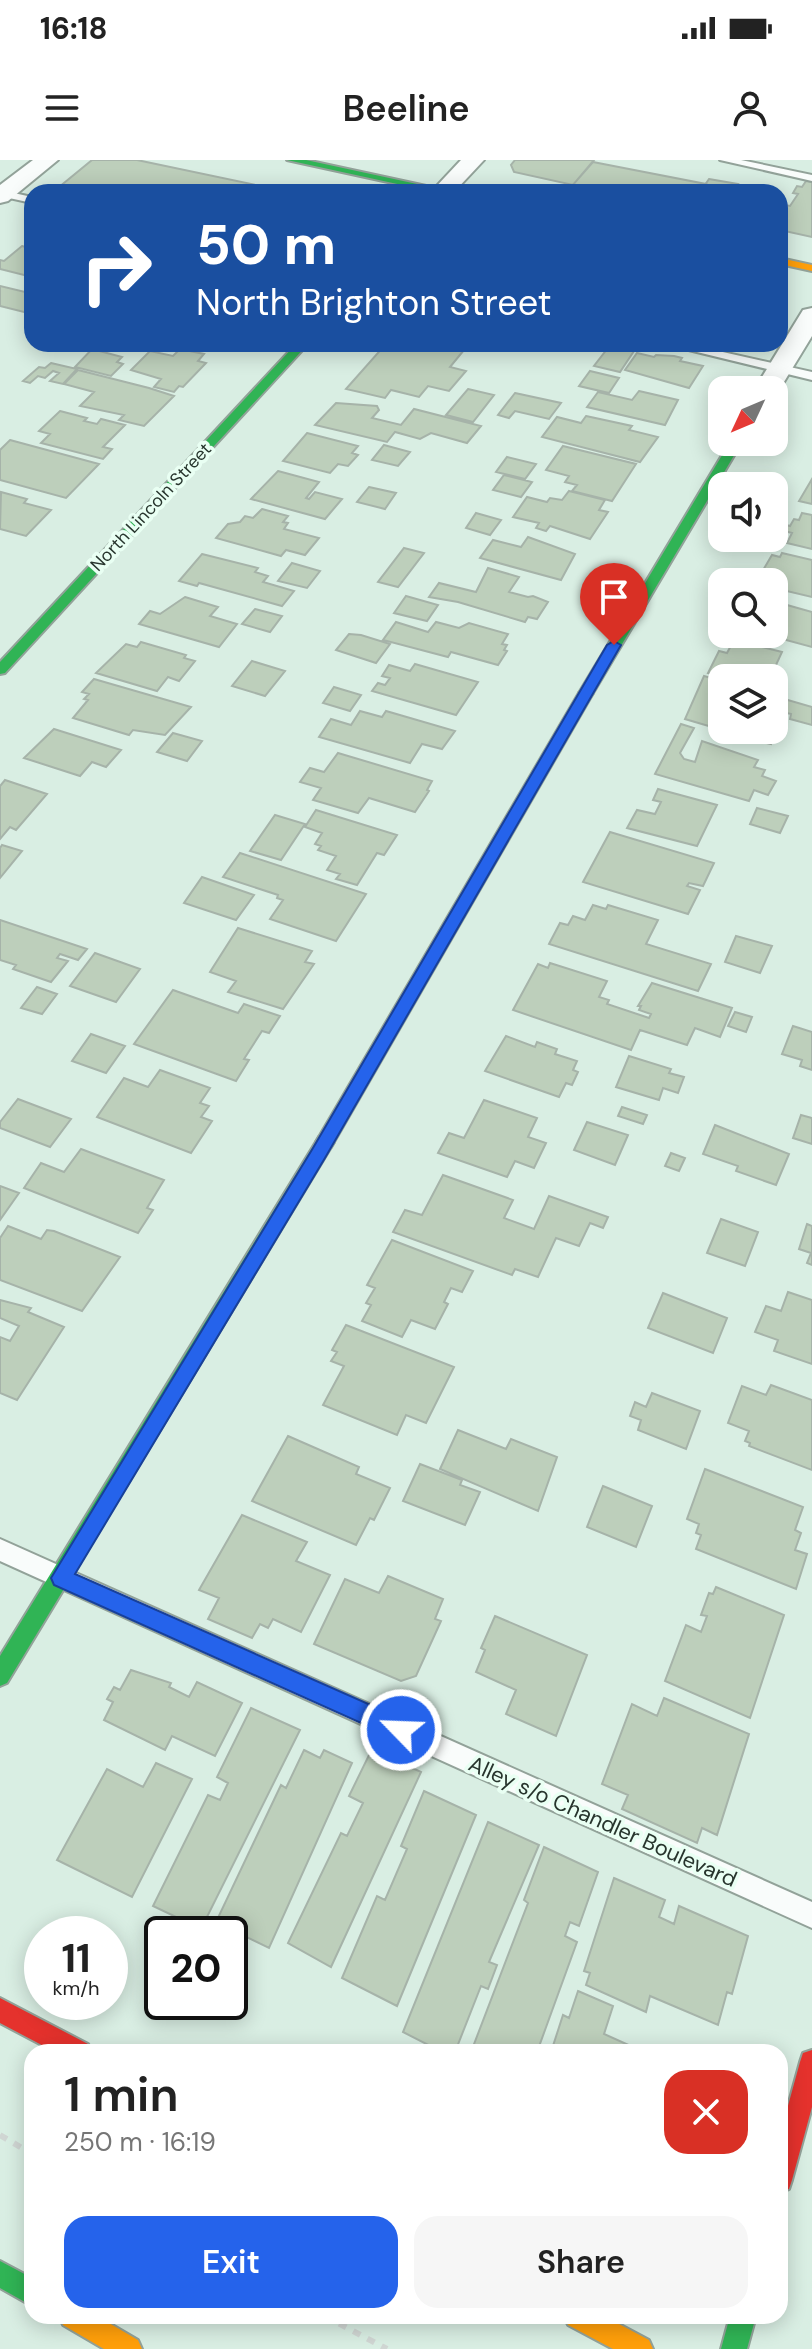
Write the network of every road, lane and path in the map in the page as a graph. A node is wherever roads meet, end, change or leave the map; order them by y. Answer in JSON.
{"nodes":[{"id":1,"x":47,"y":160,"type":"edge"},
{"id":2,"x":292,"y":160,"type":"edge"},
{"id":3,"x":473,"y":160,"type":"edge"},
{"id":4,"x":725,"y":160,"type":"edge"},
{"id":5,"x":812,"y":178,"type":"edge"},
{"id":6,"x":407,"y":184,"type":"edge"},
{"id":7,"x":452,"y":184,"type":"edge"},
{"id":8,"x":1,"y":194,"type":"edge"},
{"id":9,"x":24,"y":198,"type":"edge"},
{"id":10,"x":788,"y":263,"type":"edge"},
{"id":11,"x":812,"y":268,"type":"edge"},
{"id":12,"x":812,"y":315,"type":"edge"},
{"id":13,"x":295,"y":352,"type":"edge"},
{"id":14,"x":694,"y":352,"type":"edge"},
{"id":15,"x":765,"y":376,"type":"edge"},
{"id":16,"x":776,"y":376,"type":"edge"},
{"id":17,"x":812,"y":376,"type":"edge"},
{"id":18,"x":788,"y":378,"type":"edge"},
{"id":19,"x":728,"y":456,"type":"edge"},
{"id":20,"x":0,"y":670,"type":"edge"},
{"id":21,"x":0,"y":1550,"type":"edge"},
{"id":22,"x":61,"y":1578,"type":"junction"},
{"id":23,"x":0,"y":1676,"type":"edge"},
{"id":24,"x":812,"y":1915,"type":"edge"},
{"id":25,"x":0,"y":2010,"type":"edge"},
{"id":26,"x":65,"y":2044,"type":"edge"},
{"id":27,"x":812,"y":2062,"type":"edge"},
{"id":28,"x":0,"y":2135,"type":"edge"},
{"id":29,"x":24,"y":2149,"type":"edge"},
{"id":30,"x":788,"y":2150,"type":"edge"},
{"id":31,"x":0,"y":2274,"type":"edge"},
{"id":32,"x":24,"y":2288,"type":"edge"},
{"id":33,"x":86,"y":2324,"type":"edge"},
{"id":34,"x":340,"y":2324,"type":"edge"},
{"id":35,"x":592,"y":2324,"type":"edge"},
{"id":36,"x":741,"y":2324,"type":"edge"},
{"id":37,"x":129,"y":2349,"type":"edge"},
{"id":38,"x":387,"y":2349,"type":"edge"},
{"id":39,"x":640,"y":2349,"type":"edge"},
{"id":40,"x":734,"y":2349,"type":"edge"}],
"edges":[{"from":1,"to":8,"type":"street"},
{"from":2,"to":6,"type":"street"},
{"from":3,"to":7,"type":"street"},
{"from":4,"to":5,"type":"lane"},
{"from":8,"to":9,"type":"lane"},
{"from":10,"to":11,"type":"street"},
{"from":12,"to":16,"type":"street"},
{"from":13,"to":20,"type":"street","name":"North Lincoln Street"},
{"from":14,"to":15,"type":"lane"},
{"from":17,"to":18,"type":"lane"},
{"from":19,"to":22,"type":"street"},
{"from":21,"to":22,"type":"lane","name":"Alley s/o Chandler Boulevard"},
{"from":22,"to":23,"type":"street"},
{"from":22,"to":24,"type":"lane","name":"Alley s/o Chandler Boulevard"},
{"from":25,"to":26,"type":"street"},
{"from":27,"to":30,"type":"street"},
{"from":28,"to":29,"type":"path"},
{"from":31,"to":32,"type":"street"},
{"from":33,"to":37,"type":"street"},
{"from":34,"to":38,"type":"path"},
{"from":35,"to":39,"type":"street"},
{"from":36,"to":40,"type":"street"}]}
